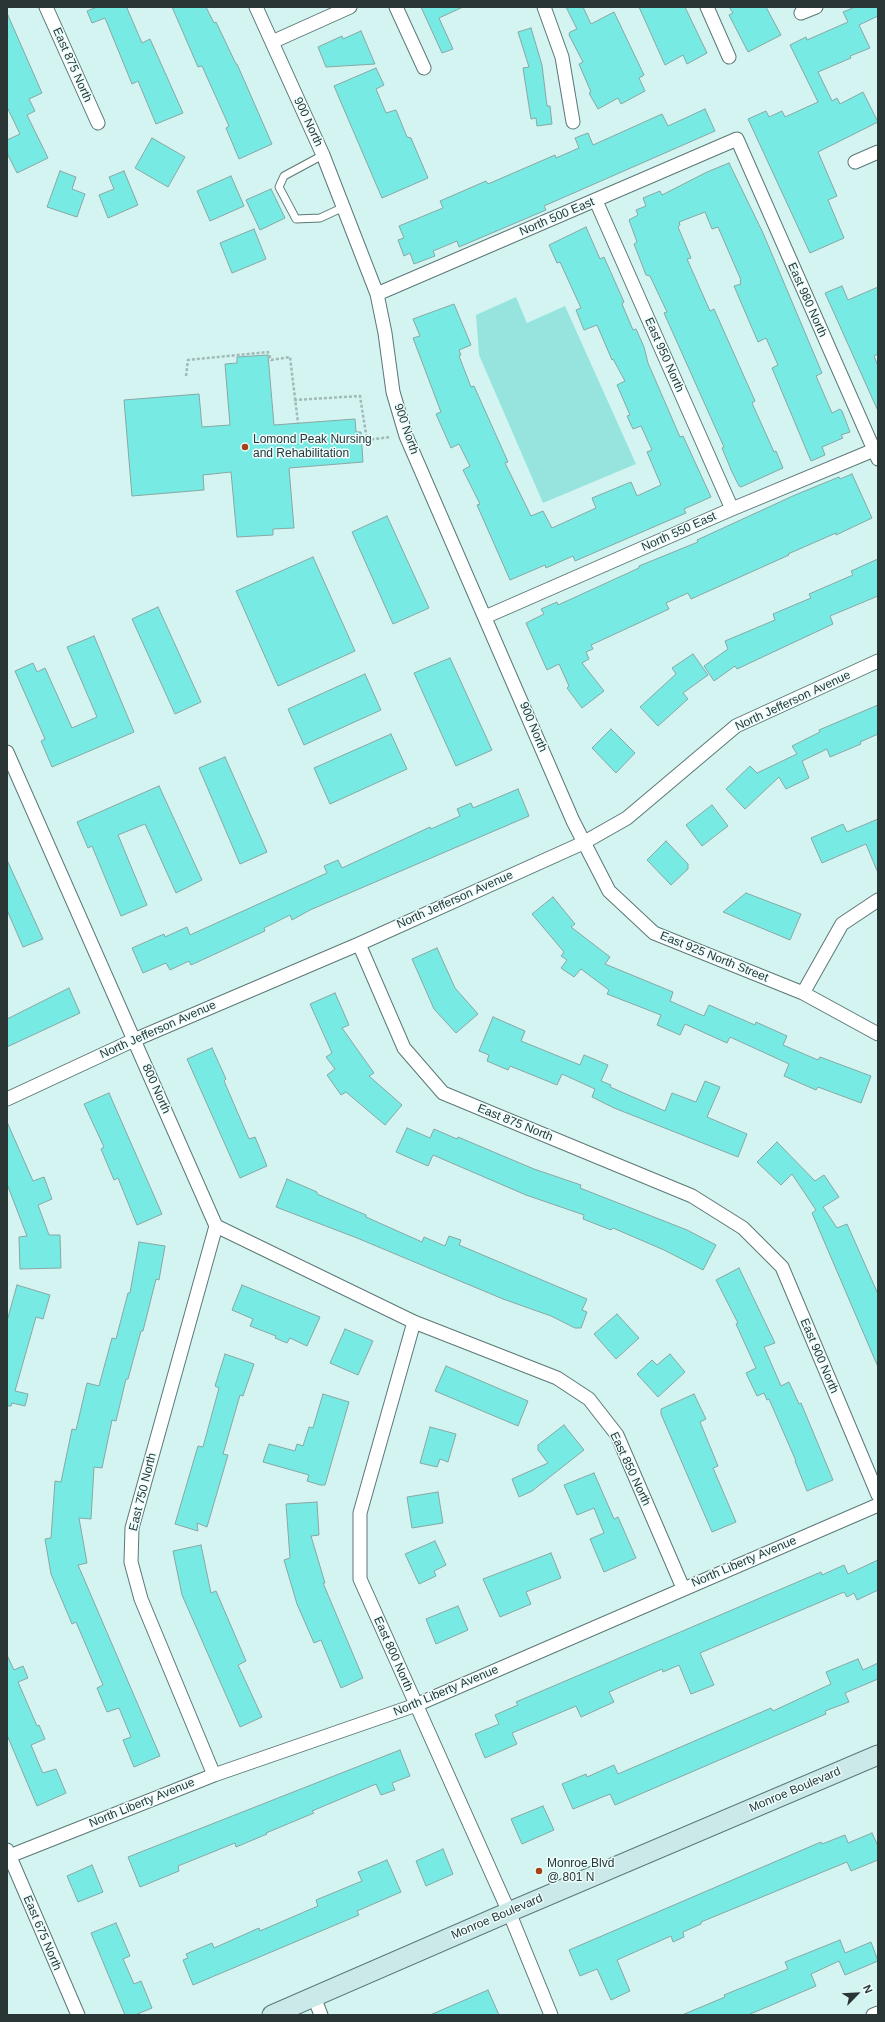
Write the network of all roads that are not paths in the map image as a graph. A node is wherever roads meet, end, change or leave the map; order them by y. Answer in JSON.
{"nodes":[{"id":1,"x":46,"y":7,"type":"edge"},
{"id":2,"x":256,"y":7,"type":"edge"},
{"id":3,"x":350,"y":7,"type":"edge"},
{"id":4,"x":396,"y":7,"type":"edge"},
{"id":5,"x":544,"y":7,"type":"edge"},
{"id":6,"x":707,"y":7,"type":"edge"},
{"id":7,"x":816,"y":7,"type":"edge"},
{"id":8,"x":801,"y":14,"type":"dead end"},
{"id":9,"x":272,"y":42,"type":"junction"},
{"id":10,"x":729,"y":57,"type":"dead end"},
{"id":11,"x":424,"y":68,"type":"dead end"},
{"id":12,"x":573,"y":122,"type":"dead end"},
{"id":13,"x":98,"y":123,"type":"dead end"},
{"id":14,"x":737,"y":140,"type":"joint"},
{"id":15,"x":878,"y":152,"type":"edge"},
{"id":16,"x":323,"y":155,"type":"junction"},
{"id":17,"x":855,"y":162,"type":"dead end"},
{"id":18,"x":596,"y":201,"type":"junction"},
{"id":19,"x":344,"y":207,"type":"junction"},
{"id":20,"x":377,"y":294,"type":"junction"},
{"id":21,"x":876,"y":455,"type":"edge"},
{"id":22,"x":732,"y":509,"type":"junction"},
{"id":23,"x":486,"y":617,"type":"junction"},
{"id":24,"x":878,"y":662,"type":"edge"},
{"id":25,"x":7,"y":752,"type":"edge"},
{"id":26,"x":583,"y":843,"type":"junction"},
{"id":27,"x":878,"y":900,"type":"edge"},
{"id":28,"x":358,"y":944,"type":"junction"},
{"id":29,"x":804,"y":993,"type":"junction"},
{"id":30,"x":878,"y":1034,"type":"edge"},
{"id":31,"x":134,"y":1040,"type":"junction"},
{"id":32,"x":7,"y":1099,"type":"edge"},
{"id":33,"x":216,"y":1226,"type":"junction"},
{"id":34,"x":743,"y":1228,"type":"joint"},
{"id":35,"x":414,"y":1322,"type":"junction"},
{"id":36,"x":878,"y":1495,"type":"edge"},
{"id":37,"x":878,"y":1505,"type":"edge"},
{"id":38,"x":683,"y":1588,"type":"junction"},
{"id":39,"x":416,"y":1705,"type":"junction"},
{"id":40,"x":878,"y":1755,"type":"edge"},
{"id":41,"x":214,"y":1775,"type":"junction"},
{"id":42,"x":8,"y":1855,"type":"edge"},
{"id":43,"x":509,"y":1912,"type":"junction"},
{"id":44,"x":314,"y":1997,"type":"junction"},
{"id":45,"x":878,"y":2013,"type":"edge"},
{"id":46,"x":78,"y":2015,"type":"edge"},
{"id":47,"x":272,"y":2015,"type":"edge"},
{"id":48,"x":321,"y":2015,"type":"edge"},
{"id":49,"x":551,"y":2015,"type":"edge"},
{"id":50,"x":873,"y":2015,"type":"edge"}],
"edges":[{"from":1,"to":13,"type":"street","name":"East 875 North"},
{"from":2,"to":9,"type":"street","name":"900 North"},
{"from":3,"to":9,"type":"street"},
{"from":4,"to":11,"type":"street"},
{"from":5,"to":12,"type":"street"},
{"from":6,"to":10,"type":"street"},
{"from":7,"to":8,"type":"street"},
{"from":9,"to":16,"type":"street","name":"900 North"},
{"from":14,"to":18,"type":"street","name":"North 500 East"},
{"from":14,"to":21,"type":"street","name":"East 980 North"},
{"from":15,"to":17,"type":"street"},
{"from":16,"to":19,"type":"street","name":"900 North"},
{"from":16,"to":19,"type":"lane"},
{"from":18,"to":20,"type":"street","name":"North 500 East"},
{"from":18,"to":22,"type":"street","name":"East 950 North"},
{"from":19,"to":20,"type":"street","name":"900 North"},
{"from":20,"to":23,"type":"street","name":"900 North"},
{"from":21,"to":22,"type":"street","name":"North 550 East"},
{"from":22,"to":23,"type":"street","name":"North 550 East"},
{"from":23,"to":26,"type":"street","name":"900 North"},
{"from":24,"to":26,"type":"street","name":"North Jefferson Avenue"},
{"from":25,"to":31,"type":"street","name":"800 North"},
{"from":26,"to":28,"type":"street","name":"North Jefferson Avenue"},
{"from":26,"to":29,"type":"street","name":"East 925 North Street"},
{"from":27,"to":29,"type":"street"},
{"from":28,"to":31,"type":"street","name":"North Jefferson Avenue"},
{"from":28,"to":34,"type":"street","name":"East 875 North"},
{"from":29,"to":30,"type":"street","name":"East 925 North Street"},
{"from":31,"to":32,"type":"street","name":"North Jefferson Avenue"},
{"from":31,"to":33,"type":"street","name":"800 North"},
{"from":33,"to":35,"type":"street"},
{"from":33,"to":41,"type":"street","name":"East 750 North"},
{"from":34,"to":36,"type":"street","name":"East 900 North"},
{"from":35,"to":38,"type":"street","name":"East 850 North"},
{"from":35,"to":39,"type":"street","name":"East 800 North"},
{"from":37,"to":38,"type":"street","name":"North Liberty Avenue"},
{"from":38,"to":39,"type":"street","name":"North Liberty Avenue"},
{"from":39,"to":41,"type":"street","name":"North Liberty Avenue"},
{"from":39,"to":43,"type":"street","name":"East 800 North"},
{"from":40,"to":43,"type":"street","name":"Monroe Boulevard"},
{"from":41,"to":42,"type":"street","name":"North Liberty Avenue"},
{"from":42,"to":46,"type":"street","name":"East 675 North"},
{"from":43,"to":44,"type":"street","name":"Monroe Boulevard"},
{"from":43,"to":49,"type":"street","name":"East 800 North"},
{"from":44,"to":47,"type":"street","name":"Monroe Boulevard"},
{"from":44,"to":48,"type":"street"},
{"from":45,"to":50,"type":"street"}]}
